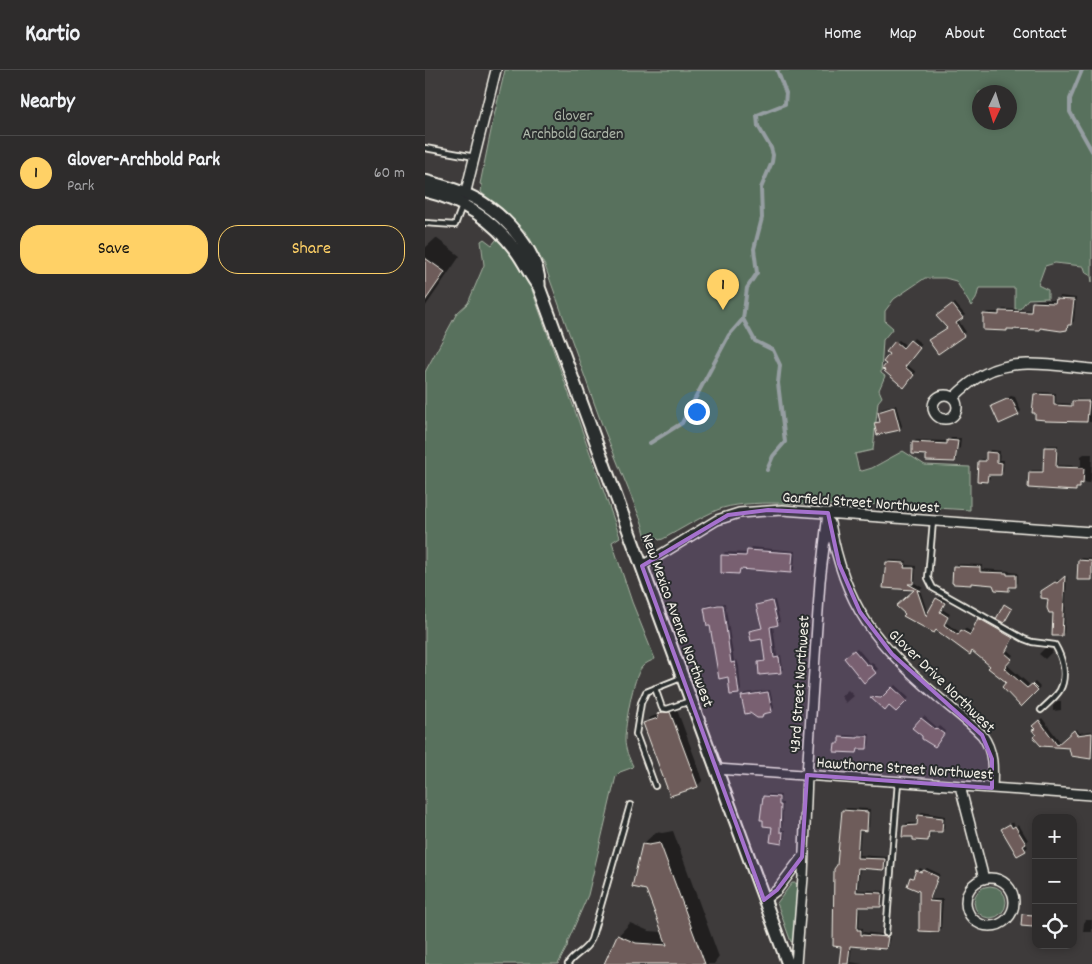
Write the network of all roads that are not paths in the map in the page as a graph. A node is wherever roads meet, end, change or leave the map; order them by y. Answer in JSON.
{"nodes":[{"id":1,"x":496,"y":70,"type":"edge"},
{"id":2,"x":425,"y":148,"type":"edge"},
{"id":3,"x":476,"y":157,"type":"junction"},
{"id":4,"x":425,"y":181,"type":"edge"},
{"id":5,"x":425,"y":191,"type":"edge"},
{"id":6,"x":465,"y":199,"type":"junction"},
{"id":7,"x":425,"y":223,"type":"edge"},
{"id":8,"x":1092,"y":369,"type":"edge"},
{"id":9,"x":953,"y":398,"type":"dead end"},
{"id":10,"x":828,"y":513,"type":"junction"},
{"id":11,"x":933,"y":521,"type":"junction"},
{"id":12,"x":1092,"y":532,"type":"edge"},
{"id":13,"x":642,"y":566,"type":"junction"},
{"id":14,"x":683,"y":677,"type":"junction"},
{"id":15,"x":655,"y":688,"type":"junction"},
{"id":16,"x":691,"y":701,"type":"junction"},
{"id":17,"x":1041,"y":710,"type":"dead end"},
{"id":18,"x":717,"y":769,"type":"junction"},
{"id":19,"x":807,"y":775,"type":"junction"},
{"id":20,"x":898,"y":782,"type":"junction"},
{"id":21,"x":655,"y":786,"type":"dead end"},
{"id":22,"x":960,"y":786,"type":"junction"},
{"id":23,"x":992,"y":788,"type":"junction"},
{"id":24,"x":1092,"y":795,"type":"edge"},
{"id":25,"x":630,"y":805,"type":"dead end"},
{"id":26,"x":802,"y":857,"type":"junction"},
{"id":27,"x":984,"y":879,"type":"junction"},
{"id":28,"x":764,"y":900,"type":"junction"},
{"id":29,"x":886,"y":933,"type":"dead end"},
{"id":30,"x":568,"y":964,"type":"edge"},
{"id":31,"x":788,"y":964,"type":"edge"},
{"id":32,"x":796,"y":964,"type":"edge"}],
"edges":[{"from":1,"to":3,"type":"street"},
{"from":2,"to":3,"type":"lane"},
{"from":3,"to":6,"type":"street"},
{"from":4,"to":6,"type":"street"},
{"from":5,"to":6,"type":"street"},
{"from":6,"to":7,"type":"lane"},
{"from":6,"to":13,"type":"street","name":"New Mexico Avenue Northwest"},
{"from":8,"to":9,"type":"street"},
{"from":10,"to":11,"type":"street","name":"Garfield Street Northwest"},
{"from":10,"to":13,"type":"street","name":"Garfield Street Northwest"},
{"from":10,"to":19,"type":"street","name":"43rd Street Northwest"},
{"from":10,"to":23,"type":"street","name":"Glover Drive Northwest"},
{"from":11,"to":12,"type":"street","name":"Garfield Street Northwest"},
{"from":11,"to":17,"type":"lane"},
{"from":13,"to":14,"type":"street","name":"New Mexico Avenue Northwest"},
{"from":14,"to":15,"type":"lane"},
{"from":14,"to":16,"type":"street","name":"New Mexico Avenue Northwest"},
{"from":15,"to":16,"type":"lane"},
{"from":15,"to":21,"type":"lane"},
{"from":16,"to":18,"type":"street","name":"New Mexico Avenue Northwest"},
{"from":18,"to":19,"type":"street","name":"Hawthorne Street Northwest"},
{"from":18,"to":28,"type":"street","name":"New Mexico Avenue Northwest"},
{"from":19,"to":20,"type":"street","name":"Hawthorne Street Northwest"},
{"from":19,"to":26,"type":"street","name":"43rd Street Northwest"},
{"from":20,"to":22,"type":"street","name":"Hawthorne Street Northwest"},
{"from":20,"to":29,"type":"lane"},
{"from":22,"to":23,"type":"street","name":"Hawthorne Street Northwest"},
{"from":22,"to":27,"type":"street"},
{"from":23,"to":24,"type":"street","name":"Hawthorne Street Northwest"},
{"from":25,"to":30,"type":"lane"},
{"from":26,"to":28,"type":"street"},
{"from":26,"to":32,"type":"street","name":"43rd Street Northwest"},
{"from":27,"to":27,"type":"street"},
{"from":28,"to":31,"type":"street","name":"New Mexico Avenue Northwest"}]}
